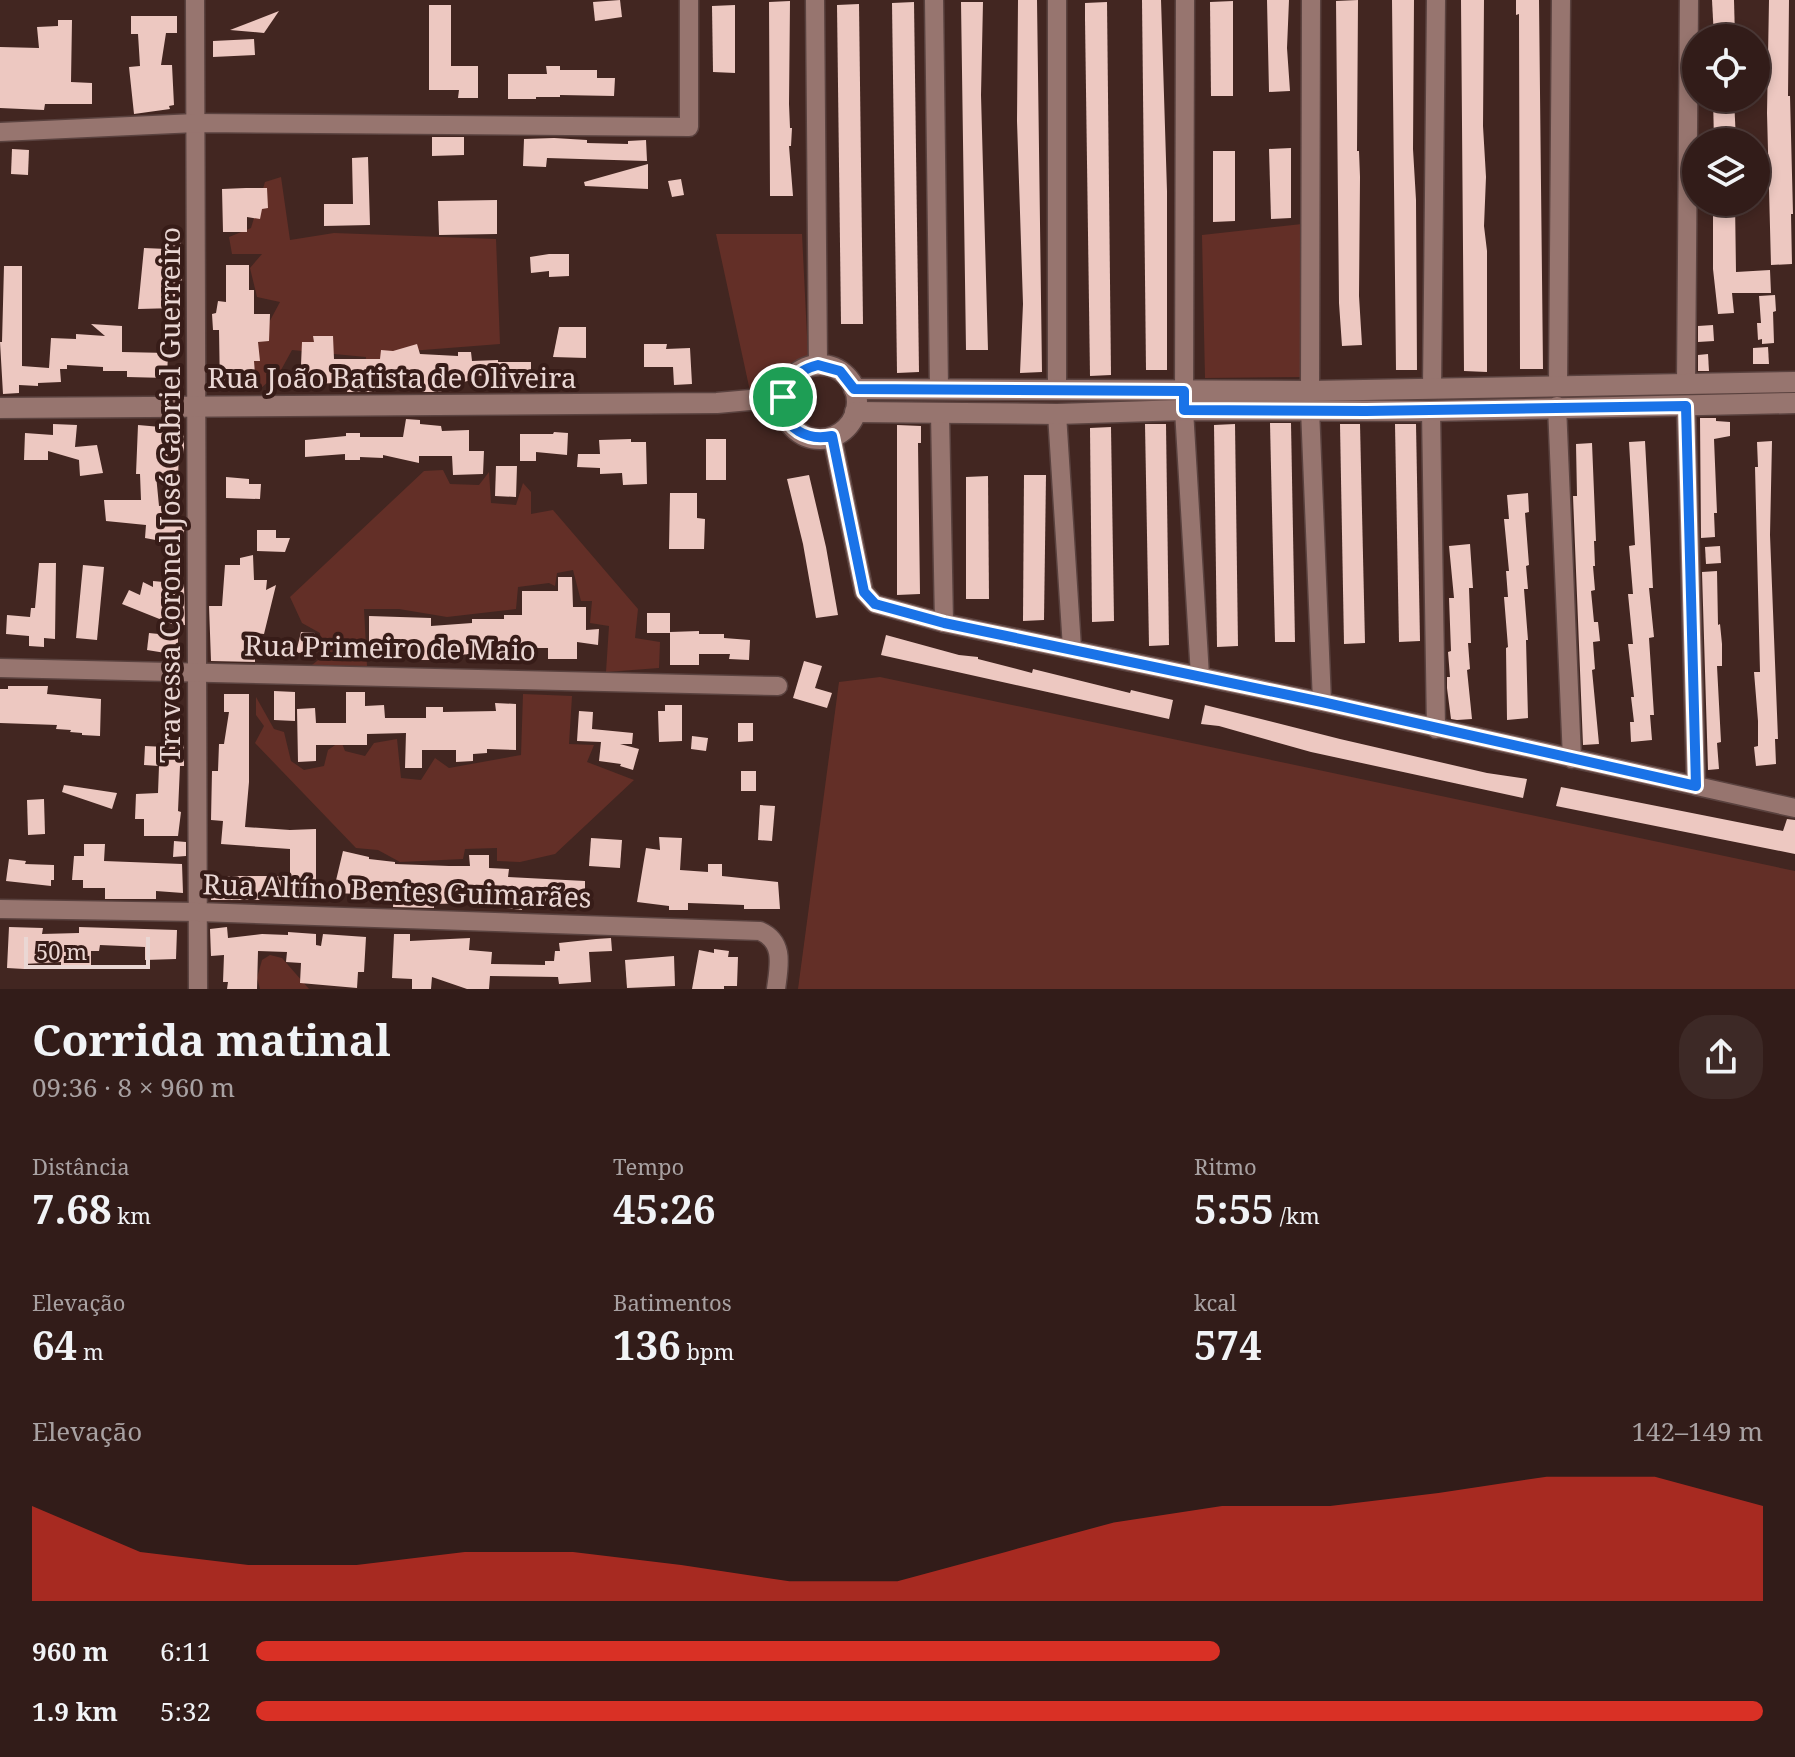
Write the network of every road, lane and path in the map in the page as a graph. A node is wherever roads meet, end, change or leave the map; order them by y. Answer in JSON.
{"nodes":[{"id":1,"x":195,"y":0,"type":"edge"},
{"id":2,"x":689,"y":0,"type":"edge"},
{"id":3,"x":815,"y":0,"type":"edge"},
{"id":4,"x":934,"y":0,"type":"edge"},
{"id":5,"x":1057,"y":0,"type":"edge"},
{"id":6,"x":1185,"y":0,"type":"edge"},
{"id":7,"x":1311,"y":0,"type":"edge"},
{"id":8,"x":1436,"y":0,"type":"edge"},
{"id":9,"x":1561,"y":0,"type":"edge"},
{"id":10,"x":1689,"y":0,"type":"edge"},
{"id":11,"x":196,"y":123,"type":"junction"},
{"id":12,"x":0,"y":132,"type":"edge"},
{"id":13,"x":818,"y":365,"type":"junction"},
{"id":14,"x":1795,"y":382,"type":"edge"},
{"id":15,"x":1686,"y":385,"type":"junction"},
{"id":16,"x":854,"y":389,"type":"junction"},
{"id":17,"x":939,"y":389,"type":"junction"},
{"id":18,"x":1432,"y":389,"type":"junction"},
{"id":19,"x":1057,"y":390,"type":"junction"},
{"id":20,"x":1558,"y":396,"type":"junction"},
{"id":21,"x":783,"y":397,"type":"junction"},
{"id":22,"x":1310,"y":400,"type":"junction"},
{"id":23,"x":1184,"y":401,"type":"junction"},
{"id":24,"x":1795,"y":403,"type":"edge"},
{"id":25,"x":1686,"y":406,"type":"junction"},
{"id":26,"x":0,"y":408,"type":"edge"},
{"id":27,"x":197,"y":408,"type":"junction"},
{"id":28,"x":1431,"y":411,"type":"junction"},
{"id":29,"x":855,"y":412,"type":"junction"},
{"id":30,"x":940,"y":413,"type":"junction"},
{"id":31,"x":1057,"y":414,"type":"junction"},
{"id":32,"x":832,"y":436,"type":"junction"},
{"id":33,"x":944,"y":623,"type":"junction"},
{"id":34,"x":1072,"y":648,"type":"junction"},
{"id":35,"x":0,"y":668,"type":"edge"},
{"id":36,"x":199,"y":672,"type":"junction"},
{"id":37,"x":1200,"y":676,"type":"junction"},
{"id":38,"x":778,"y":686,"type":"dead end"},
{"id":39,"x":1322,"y":702,"type":"junction"},
{"id":40,"x":1436,"y":729,"type":"junction"},
{"id":41,"x":1572,"y":759,"type":"junction"},
{"id":42,"x":1696,"y":786,"type":"junction"},
{"id":43,"x":1795,"y":808,"type":"edge"},
{"id":44,"x":0,"y":909,"type":"edge"},
{"id":45,"x":198,"y":912,"type":"junction"},
{"id":46,"x":198,"y":989,"type":"edge"},
{"id":47,"x":776,"y":989,"type":"edge"}],
"edges":[{"from":1,"to":11,"type":"street","name":"Travessa Coronel José Gabriel Guerreiro"},
{"from":2,"to":11,"type":"street"},
{"from":3,"to":13,"type":"street"},
{"from":4,"to":17,"type":"street"},
{"from":5,"to":19,"type":"street"},
{"from":6,"to":23,"type":"street"},
{"from":7,"to":22,"type":"street"},
{"from":8,"to":18,"type":"street"},
{"from":9,"to":20,"type":"street"},
{"from":10,"to":15,"type":"street"},
{"from":11,"to":12,"type":"street"},
{"from":11,"to":27,"type":"street","name":"Travessa Coronel José Gabriel Guerreiro"},
{"from":13,"to":16,"type":"street"},
{"from":13,"to":21,"type":"street"},
{"from":14,"to":15,"type":"street"},
{"from":15,"to":20,"type":"street"},
{"from":16,"to":17,"type":"street"},
{"from":16,"to":29,"type":"street"},
{"from":17,"to":19,"type":"street"},
{"from":18,"to":20,"type":"street"},
{"from":18,"to":22,"type":"street"},
{"from":19,"to":23,"type":"street"},
{"from":20,"to":25,"type":"street"},
{"from":20,"to":28,"type":"street"},
{"from":20,"to":41,"type":"street"},
{"from":21,"to":27,"type":"street","name":"Rua João Batista de Oliveira"},
{"from":21,"to":32,"type":"street"},
{"from":22,"to":23,"type":"street"},
{"from":22,"to":28,"type":"street"},
{"from":22,"to":39,"type":"street"},
{"from":23,"to":31,"type":"street"},
{"from":23,"to":37,"type":"street"},
{"from":24,"to":25,"type":"street"},
{"from":25,"to":42,"type":"street"},
{"from":26,"to":27,"type":"street","name":"Rua João Batista de Oliveira"},
{"from":27,"to":36,"type":"street","name":"Travessa Coronel José Gabriel Guerreiro"},
{"from":28,"to":40,"type":"street"},
{"from":29,"to":30,"type":"street"},
{"from":29,"to":32,"type":"street"},
{"from":30,"to":31,"type":"street"},
{"from":30,"to":33,"type":"street"},
{"from":31,"to":34,"type":"street"},
{"from":32,"to":33,"type":"street"},
{"from":33,"to":34,"type":"street"},
{"from":34,"to":37,"type":"street"},
{"from":35,"to":36,"type":"street","name":"Rua Primeiro de Maio"},
{"from":36,"to":38,"type":"street","name":"Rua Primeiro de Maio"},
{"from":36,"to":45,"type":"street","name":"Travessa Coronel José Gabriel Guerreiro"},
{"from":37,"to":39,"type":"street"},
{"from":39,"to":40,"type":"street"},
{"from":40,"to":41,"type":"street"},
{"from":41,"to":42,"type":"street"},
{"from":42,"to":43,"type":"street"},
{"from":44,"to":45,"type":"street","name":"Rua Altíno Bentes Guimarães"},
{"from":45,"to":46,"type":"street","name":"Travessa Coronel José Gabriel Guerreiro"},
{"from":45,"to":47,"type":"street","name":"Rua Altíno Bentes Guimarães"}]}
